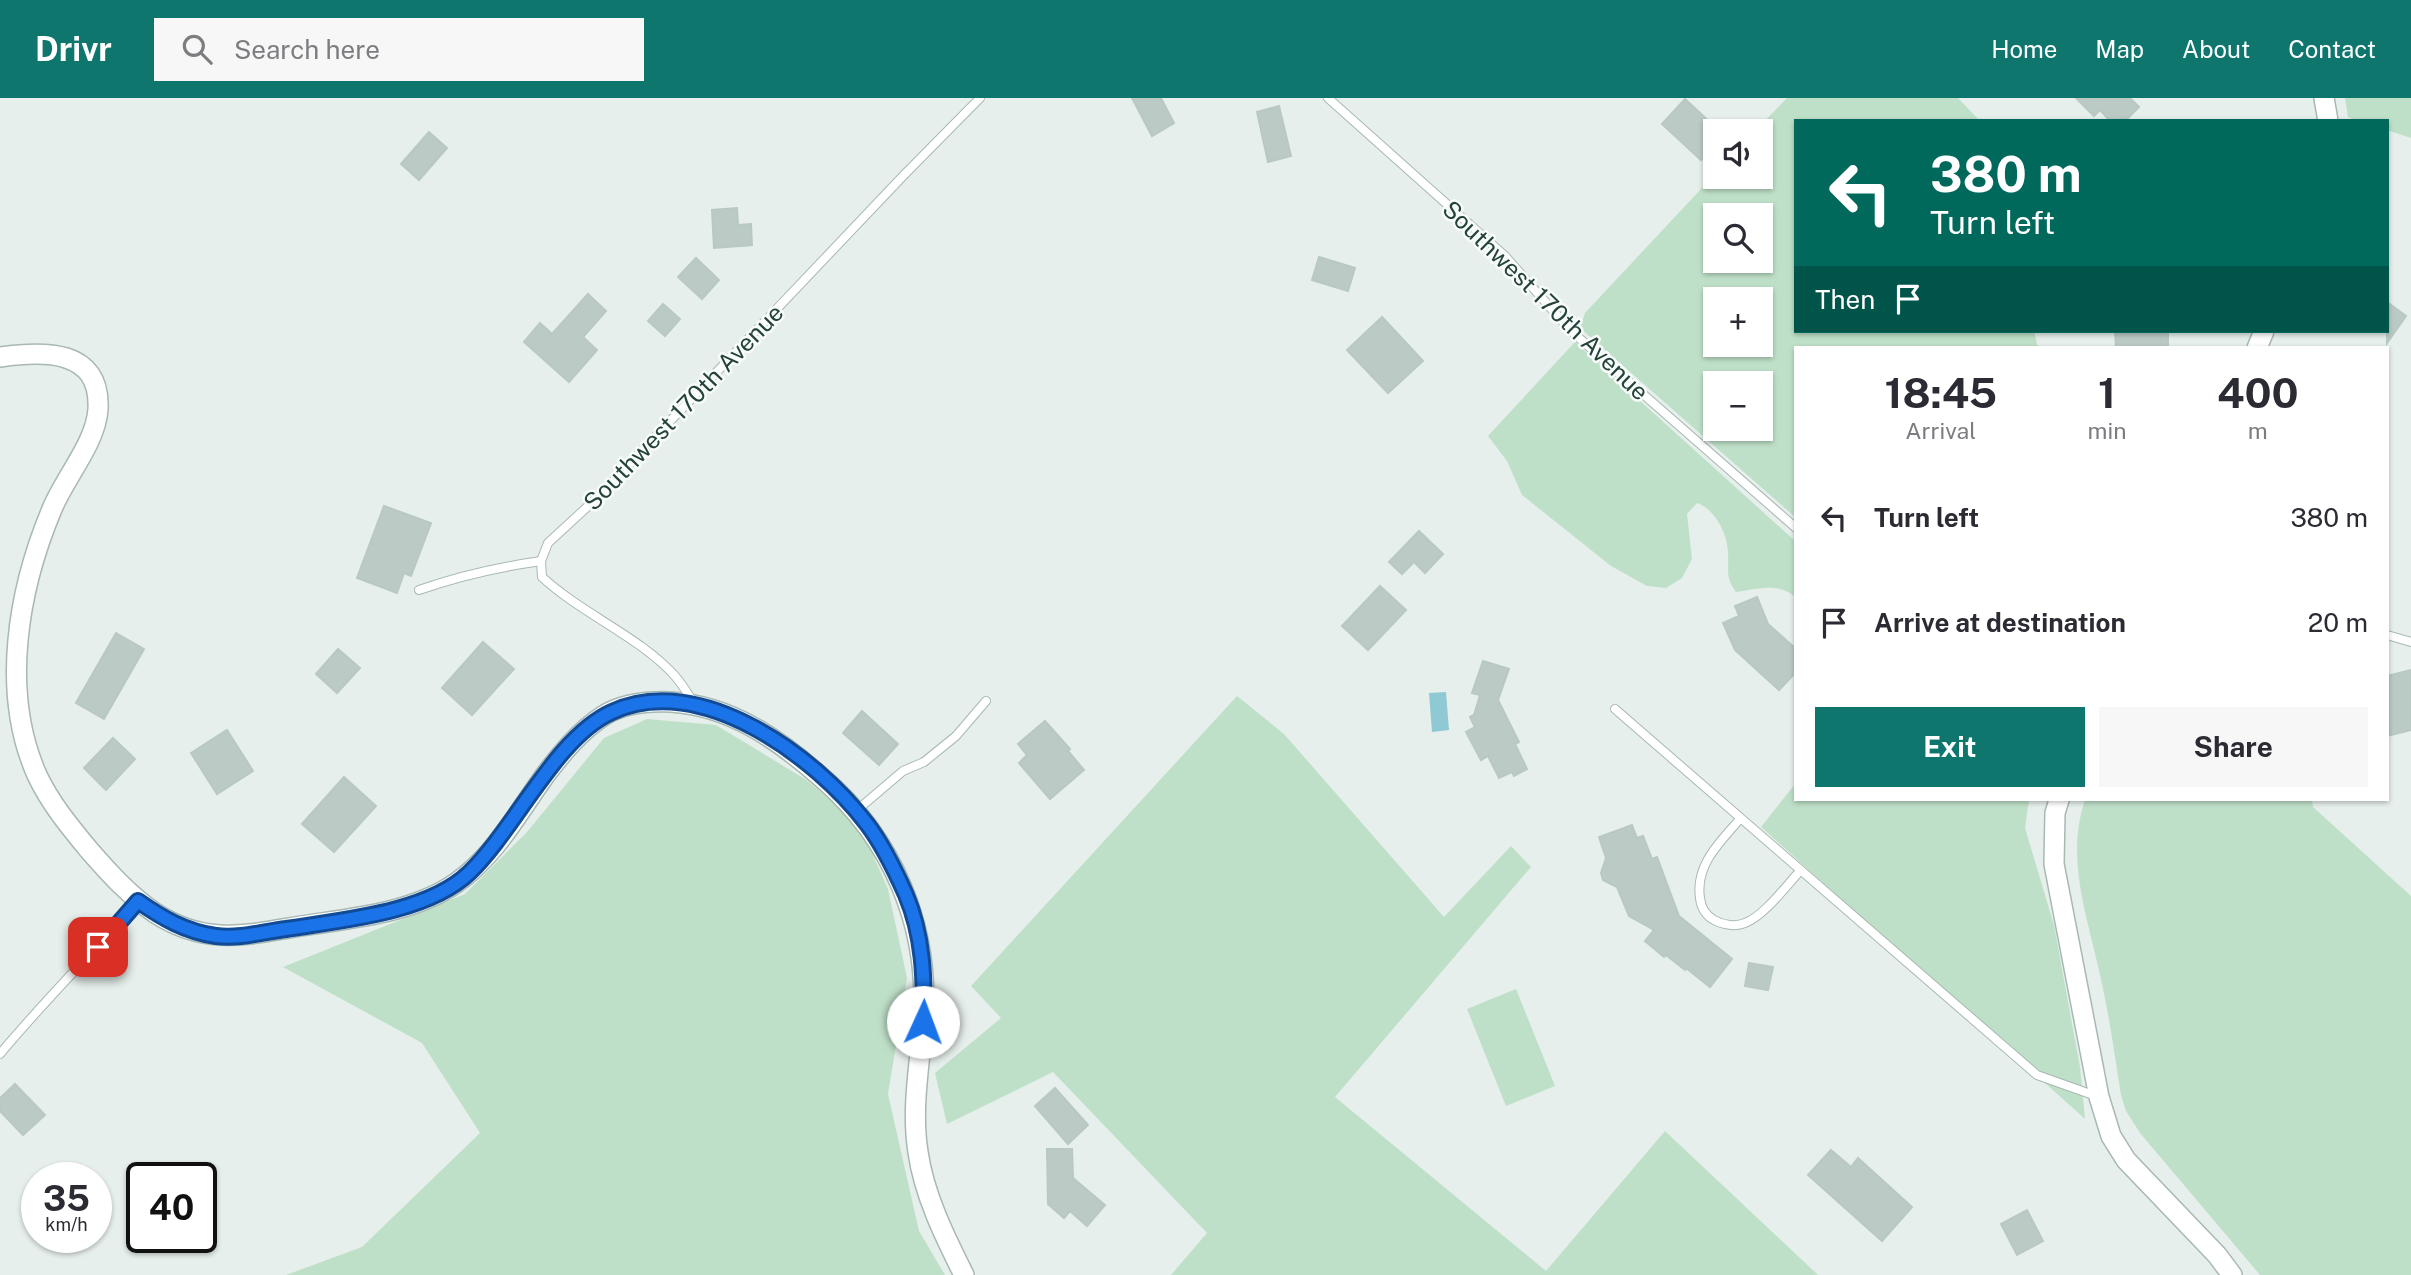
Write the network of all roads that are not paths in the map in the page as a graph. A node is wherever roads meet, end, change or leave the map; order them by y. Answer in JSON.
{"nodes":[{"id":1,"x":980,"y":98,"type":"edge"},
{"id":2,"x":1328,"y":98,"type":"edge"},
{"id":3,"x":2324,"y":98,"type":"edge"},
{"id":4,"x":2328,"y":119,"type":"edge"},
{"id":5,"x":0,"y":357,"type":"edge"},
{"id":6,"x":1794,"y":526,"type":"edge"},
{"id":7,"x":541,"y":561,"type":"junction"},
{"id":8,"x":419,"y":590,"type":"dead end"},
{"id":9,"x":2389,"y":636,"type":"edge"},
{"id":10,"x":2411,"y":642,"type":"edge"},
{"id":11,"x":986,"y":702,"type":"dead end"},
{"id":12,"x":696,"y":705,"type":"junction"},
{"id":13,"x":1615,"y":709,"type":"dead end"},
{"id":14,"x":2059,"y":801,"type":"edge"},
{"id":15,"x":856,"y":811,"type":"junction"},
{"id":16,"x":1740,"y":819,"type":"junction"},
{"id":17,"x":1800,"y":871,"type":"junction"},
{"id":18,"x":138,"y":901,"type":"junction"},
{"id":19,"x":0,"y":1054,"type":"edge"},
{"id":20,"x":2099,"y":1097,"type":"junction"},
{"id":21,"x":964,"y":1275,"type":"edge"},
{"id":22,"x":2232,"y":1275,"type":"edge"}],
"edges":[{"from":1,"to":7,"type":"lane","name":"Southwest 170th Avenue"},
{"from":2,"to":6,"type":"lane","name":"Southwest 170th Avenue"},
{"from":3,"to":4,"type":"street"},
{"from":5,"to":18,"type":"street"},
{"from":7,"to":8,"type":"lane"},
{"from":7,"to":12,"type":"lane"},
{"from":9,"to":10,"type":"lane"},
{"from":11,"to":15,"type":"lane"},
{"from":12,"to":15,"type":"street"},
{"from":12,"to":18,"type":"street"},
{"from":13,"to":16,"type":"lane"},
{"from":14,"to":20,"type":"street"},
{"from":15,"to":21,"type":"street"},
{"from":16,"to":17,"type":"lane"},
{"from":16,"to":17,"type":"lane"},
{"from":17,"to":20,"type":"lane"},
{"from":18,"to":19,"type":"lane"},
{"from":20,"to":22,"type":"street"}]}
